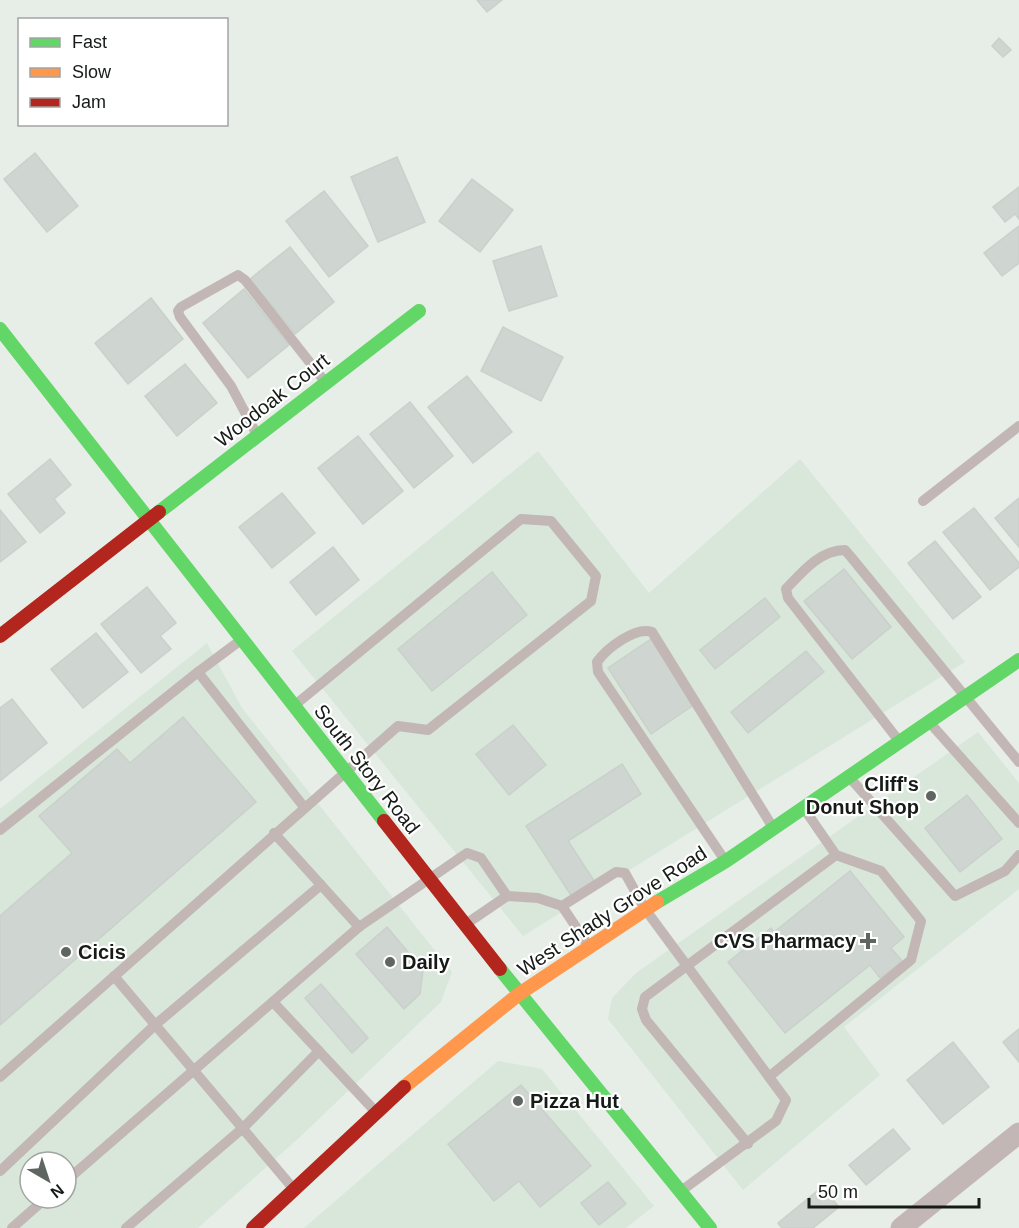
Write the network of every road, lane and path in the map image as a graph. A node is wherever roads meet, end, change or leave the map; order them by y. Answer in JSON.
{"nodes":[{"id":1,"x":419,"y":311,"type":"dead end"},
{"id":2,"x":0,"y":329,"type":"edge"},
{"id":3,"x":326,"y":383,"type":"junction"},
{"id":4,"x":1019,"y":426,"type":"edge"},
{"id":5,"x":257,"y":436,"type":"junction"},
{"id":6,"x":923,"y":501,"type":"dead end"},
{"id":7,"x":150,"y":519,"type":"junction"},
{"id":8,"x":0,"y":636,"type":"edge"},
{"id":9,"x":241,"y":639,"type":"junction"},
{"id":10,"x":1019,"y":660,"type":"edge"},
{"id":11,"x":198,"y":672,"type":"junction"},
{"id":12,"x":967,"y":697,"type":"junction"},
{"id":13,"x":293,"y":707,"type":"junction"},
{"id":14,"x":930,"y":723,"type":"junction"},
{"id":15,"x":902,"y":743,"type":"junction"},
{"id":16,"x":1019,"y":762,"type":"edge"},
{"id":17,"x":344,"y":772,"type":"junction"},
{"id":18,"x":849,"y":778,"type":"junction"},
{"id":19,"x":304,"y":807,"type":"junction"},
{"id":20,"x":804,"y":809,"type":"junction"},
{"id":21,"x":1019,"y":823,"type":"edge"},
{"id":22,"x":774,"y":828,"type":"junction"},
{"id":23,"x":0,"y":830,"type":"edge"},
{"id":24,"x":274,"y":834,"type":"junction"},
{"id":25,"x":836,"y":855,"type":"junction"},
{"id":26,"x":1019,"y":855,"type":"edge"},
{"id":27,"x":726,"y":861,"type":"junction"},
{"id":28,"x":429,"y":879,"type":"junction"},
{"id":29,"x":321,"y":885,"type":"junction"},
{"id":30,"x":507,"y":896,"type":"junction"},
{"id":31,"x":562,"y":906,"type":"junction"},
{"id":32,"x":645,"y":909,"type":"junction"},
{"id":33,"x":465,"y":925,"type":"junction"},
{"id":34,"x":359,"y":927,"type":"junction"},
{"id":35,"x":588,"y":946,"type":"junction"},
{"id":36,"x":687,"y":966,"type":"junction"},
{"id":37,"x":114,"y":976,"type":"junction"},
{"id":38,"x":519,"y":994,"type":"junction"},
{"id":39,"x":273,"y":1002,"type":"junction"},
{"id":40,"x":155,"y":1025,"type":"junction"},
{"id":41,"x":319,"y":1051,"type":"junction"},
{"id":42,"x":194,"y":1071,"type":"junction"},
{"id":43,"x":770,"y":1076,"type":"junction"},
{"id":44,"x":0,"y":1077,"type":"edge"},
{"id":45,"x":377,"y":1113,"type":"junction"},
{"id":46,"x":243,"y":1128,"type":"junction"},
{"id":47,"x":1019,"y":1133,"type":"edge"},
{"id":48,"x":748,"y":1144,"type":"junction"},
{"id":49,"x":0,"y":1171,"type":"edge"},
{"id":50,"x":78,"y":1171,"type":"edge"},
{"id":51,"x":295,"y":1190,"type":"junction"},
{"id":52,"x":680,"y":1191,"type":"junction"},
{"id":53,"x":32,"y":1210,"type":"edge"},
{"id":54,"x":12,"y":1228,"type":"edge"},
{"id":55,"x":126,"y":1228,"type":"edge"},
{"id":56,"x":253,"y":1228,"type":"edge"},
{"id":57,"x":710,"y":1228,"type":"edge"},
{"id":58,"x":901,"y":1228,"type":"edge"}],
"edges":[{"from":1,"to":3,"type":"main road","name":"Woodoak Court"},
{"from":2,"to":7,"type":"main road","name":"South Story Road"},
{"from":3,"to":5,"type":"main road","name":"Woodoak Court"},
{"from":3,"to":5,"type":"lane"},
{"from":4,"to":6,"type":"lane"},
{"from":5,"to":7,"type":"main road","name":"Woodoak Court"},
{"from":7,"to":8,"type":"main road","name":"Woodoak Court"},
{"from":7,"to":9,"type":"main road","name":"South Story Road"},
{"from":9,"to":11,"type":"lane"},
{"from":9,"to":13,"type":"main road","name":"South Story Road"},
{"from":10,"to":12,"type":"main road","name":"West Shady Grove Road"},
{"from":11,"to":19,"type":"lane"},
{"from":11,"to":23,"type":"lane"},
{"from":12,"to":14,"type":"main road","name":"West Shady Grove Road"},
{"from":12,"to":15,"type":"lane"},
{"from":12,"to":16,"type":"lane"},
{"from":13,"to":17,"type":"main road","name":"South Story Road"},
{"from":13,"to":17,"type":"lane"},
{"from":14,"to":15,"type":"main road","name":"West Shady Grove Road"},
{"from":14,"to":21,"type":"lane"},
{"from":15,"to":18,"type":"main road","name":"West Shady Grove Road"},
{"from":17,"to":19,"type":"lane"},
{"from":17,"to":28,"type":"main road","name":"South Story Road"},
{"from":18,"to":20,"type":"main road","name":"West Shady Grove Road"},
{"from":18,"to":26,"type":"lane"},
{"from":19,"to":24,"type":"lane"},
{"from":20,"to":22,"type":"main road","name":"West Shady Grove Road"},
{"from":20,"to":25,"type":"lane"},
{"from":22,"to":27,"type":"main road","name":"West Shady Grove Road"},
{"from":22,"to":27,"type":"lane"},
{"from":24,"to":29,"type":"lane"},
{"from":24,"to":37,"type":"lane"},
{"from":25,"to":36,"type":"lane"},
{"from":25,"to":43,"type":"lane"},
{"from":27,"to":32,"type":"main road","name":"West Shady Grove Road"},
{"from":28,"to":30,"type":"lane"},
{"from":28,"to":33,"type":"main road","name":"South Story Road"},
{"from":28,"to":34,"type":"lane"},
{"from":29,"to":34,"type":"lane"},
{"from":29,"to":40,"type":"lane"},
{"from":30,"to":31,"type":"lane"},
{"from":30,"to":33,"type":"lane"},
{"from":31,"to":32,"type":"lane"},
{"from":31,"to":35,"type":"lane"},
{"from":32,"to":35,"type":"main road","name":"West Shady Grove Road"},
{"from":32,"to":36,"type":"lane"},
{"from":33,"to":38,"type":"main road","name":"South Story Road"},
{"from":34,"to":39,"type":"lane"},
{"from":35,"to":38,"type":"main road","name":"West Shady Grove Road"},
{"from":36,"to":43,"type":"lane"},
{"from":36,"to":48,"type":"lane"},
{"from":37,"to":40,"type":"lane"},
{"from":37,"to":44,"type":"lane"},
{"from":38,"to":45,"type":"main road","name":"West Shady Grove Road"},
{"from":38,"to":52,"type":"main road","name":"South Story Road"},
{"from":39,"to":41,"type":"lane"},
{"from":39,"to":42,"type":"lane"},
{"from":40,"to":42,"type":"lane"},
{"from":40,"to":49,"type":"lane"},
{"from":41,"to":45,"type":"lane"},
{"from":41,"to":46,"type":"lane"},
{"from":42,"to":46,"type":"lane"},
{"from":42,"to":50,"type":"lane"},
{"from":43,"to":48,"type":"lane"},
{"from":45,"to":51,"type":"main road","name":"West Shady Grove Road"},
{"from":46,"to":51,"type":"lane"},
{"from":46,"to":55,"type":"lane"},
{"from":47,"to":58,"type":"street"},
{"from":48,"to":52,"type":"lane"},
{"from":51,"to":56,"type":"main road","name":"West Shady Grove Road"},
{"from":52,"to":57,"type":"main road","name":"South Story Road"},
{"from":53,"to":54,"type":"lane"}]}
